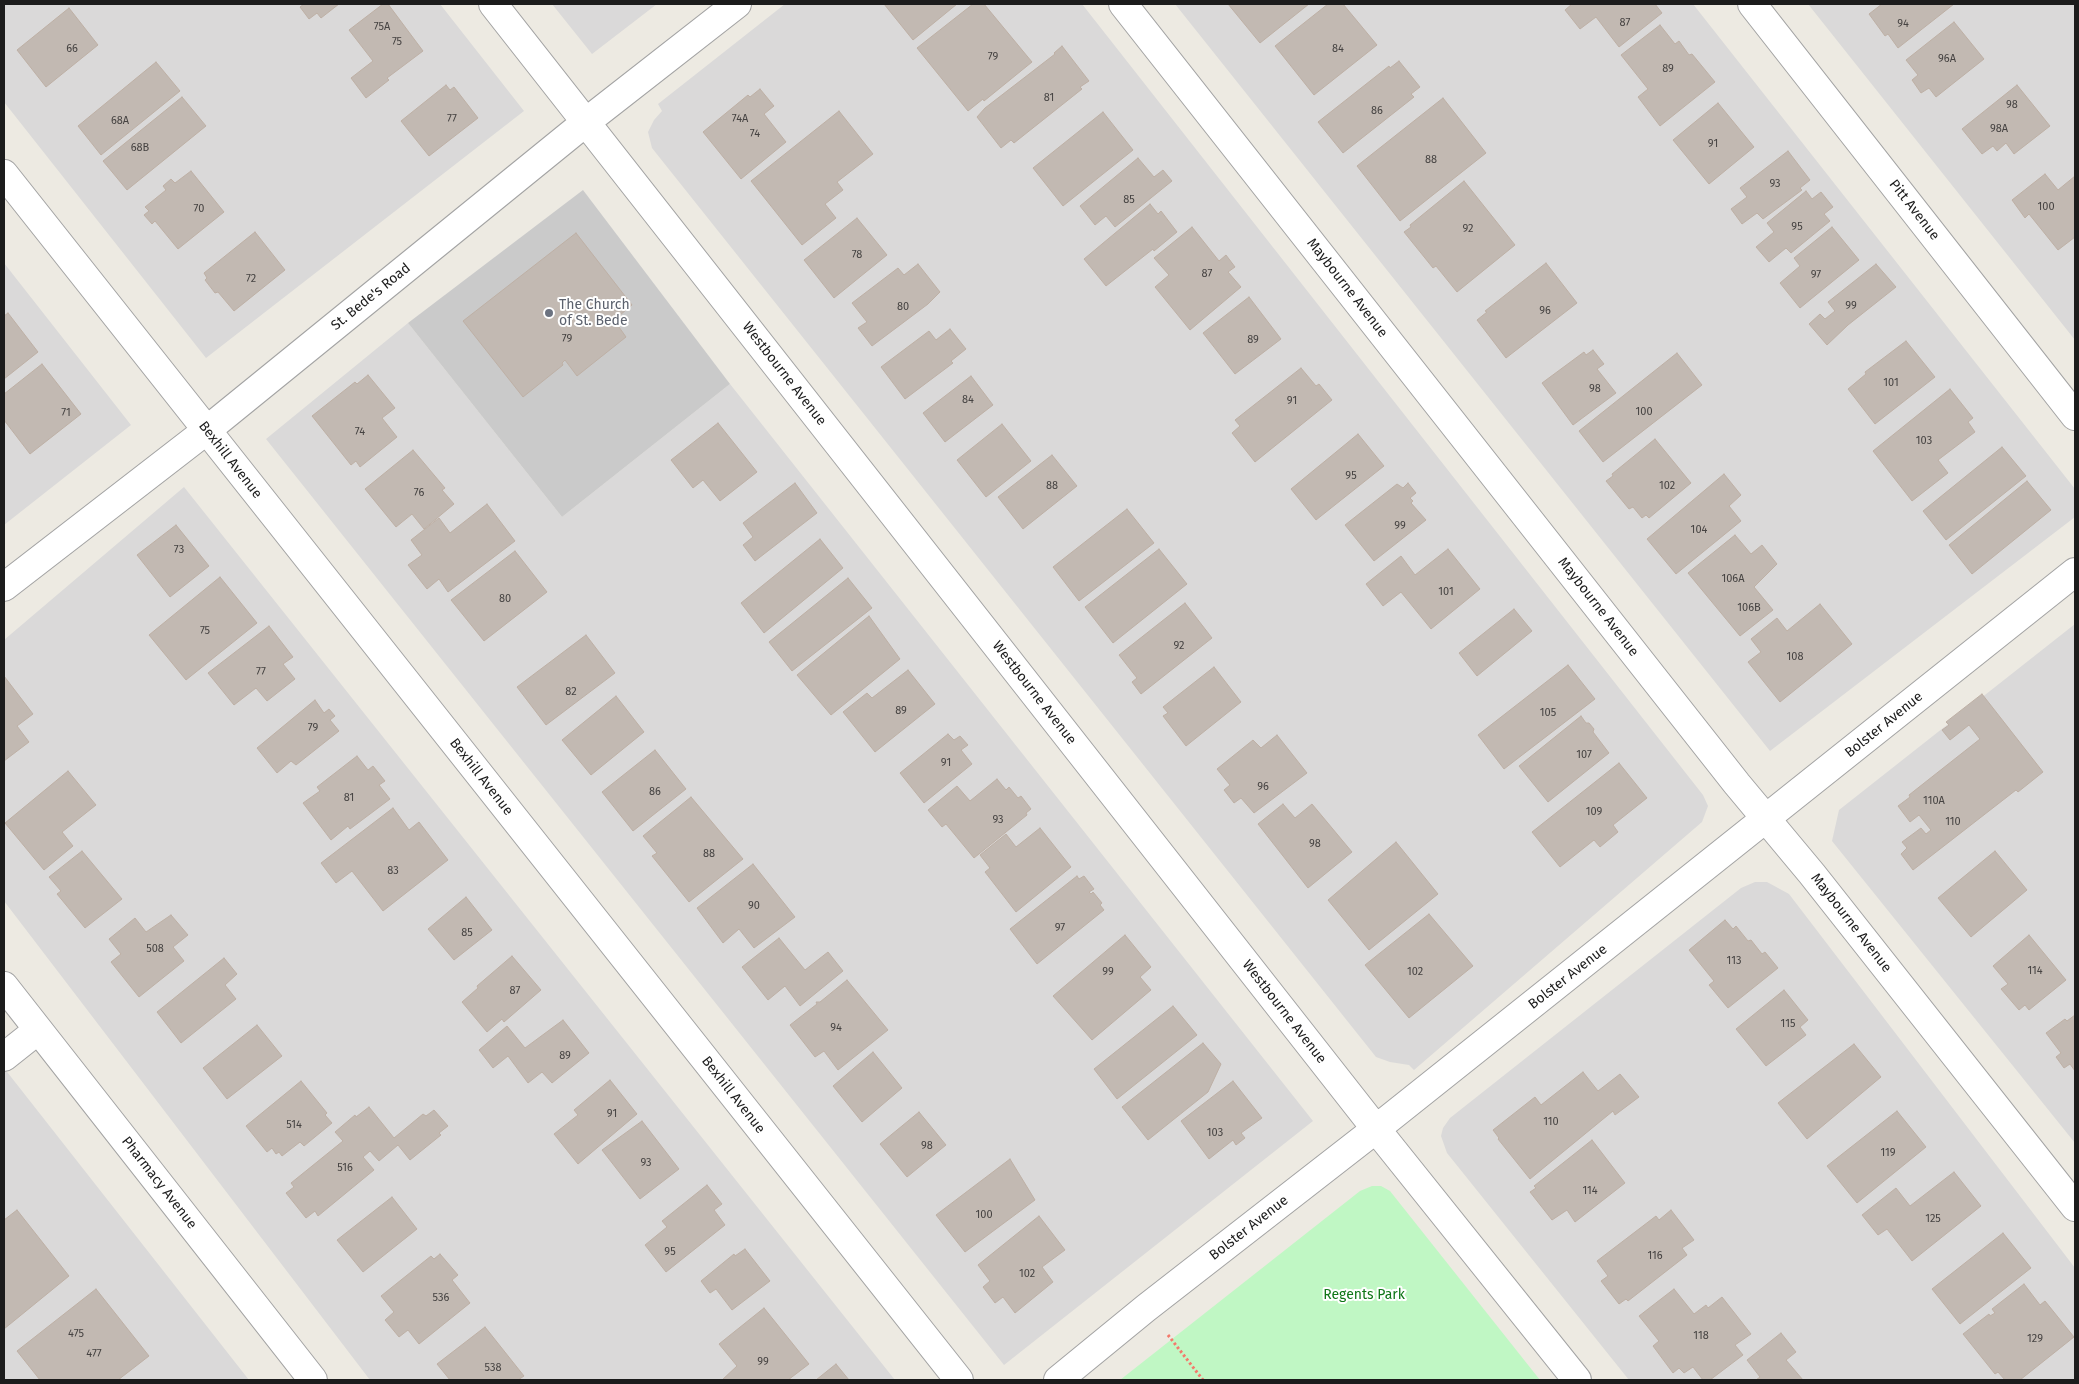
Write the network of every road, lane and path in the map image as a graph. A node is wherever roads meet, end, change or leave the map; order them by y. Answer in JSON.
{"nodes":[{"id":1,"x":493,"y":4,"type":"edge"},
{"id":2,"x":737,"y":4,"type":"edge"},
{"id":3,"x":1123,"y":4,"type":"edge"},
{"id":4,"x":1752,"y":4,"type":"edge"},
{"id":5,"x":586,"y":122,"type":"junction"},
{"id":6,"x":4,"y":174,"type":"edge"},
{"id":7,"x":2075,"y":416,"type":"edge"},
{"id":8,"x":207,"y":430,"type":"junction"},
{"id":9,"x":2075,"y":572,"type":"edge"},
{"id":10,"x":4,"y":586,"type":"edge"},
{"id":11,"x":1766,"y":820,"type":"junction"},
{"id":12,"x":4,"y":986,"type":"edge"},
{"id":13,"x":38,"y":1030,"type":"junction"},
{"id":14,"x":4,"y":1057,"type":"edge"},
{"id":15,"x":1376,"y":1129,"type":"junction"},
{"id":16,"x":2075,"y":1207,"type":"edge"},
{"id":17,"x":1146,"y":1308,"type":"junction"},
{"id":18,"x":313,"y":1380,"type":"edge"},
{"id":19,"x":959,"y":1380,"type":"edge"},
{"id":20,"x":1058,"y":1380,"type":"edge"},
{"id":21,"x":1202,"y":1380,"type":"edge"},
{"id":22,"x":1577,"y":1380,"type":"edge"}],
"edges":[{"from":1,"to":5,"type":"street","name":"Westbourne Avenue"},
{"from":2,"to":5,"type":"street","name":"St. Bede's Road"},
{"from":3,"to":11,"type":"street","name":"Maybourne Avenue"},
{"from":4,"to":7,"type":"street","name":"Pitt Avenue"},
{"from":5,"to":8,"type":"street","name":"St. Bede's Road"},
{"from":5,"to":15,"type":"street","name":"Westbourne Avenue"},
{"from":6,"to":8,"type":"street","name":"Bexhill Avenue"},
{"from":8,"to":10,"type":"street","name":"St. Bede's Road"},
{"from":8,"to":19,"type":"street","name":"Bexhill Avenue"},
{"from":9,"to":11,"type":"street","name":"Bolster Avenue"},
{"from":11,"to":15,"type":"street","name":"Bolster Avenue"},
{"from":11,"to":16,"type":"street","name":"Maybourne Avenue"},
{"from":12,"to":13,"type":"street","name":"Pharmacy Avenue"},
{"from":13,"to":14,"type":"street"},
{"from":13,"to":18,"type":"street","name":"Pharmacy Avenue"},
{"from":15,"to":17,"type":"street","name":"Bolster Avenue"},
{"from":15,"to":22,"type":"street","name":"Westbourne Avenue"},
{"from":17,"to":20,"type":"street","name":"Bolster Avenue"},
{"from":17,"to":21,"type":"path"}]}
